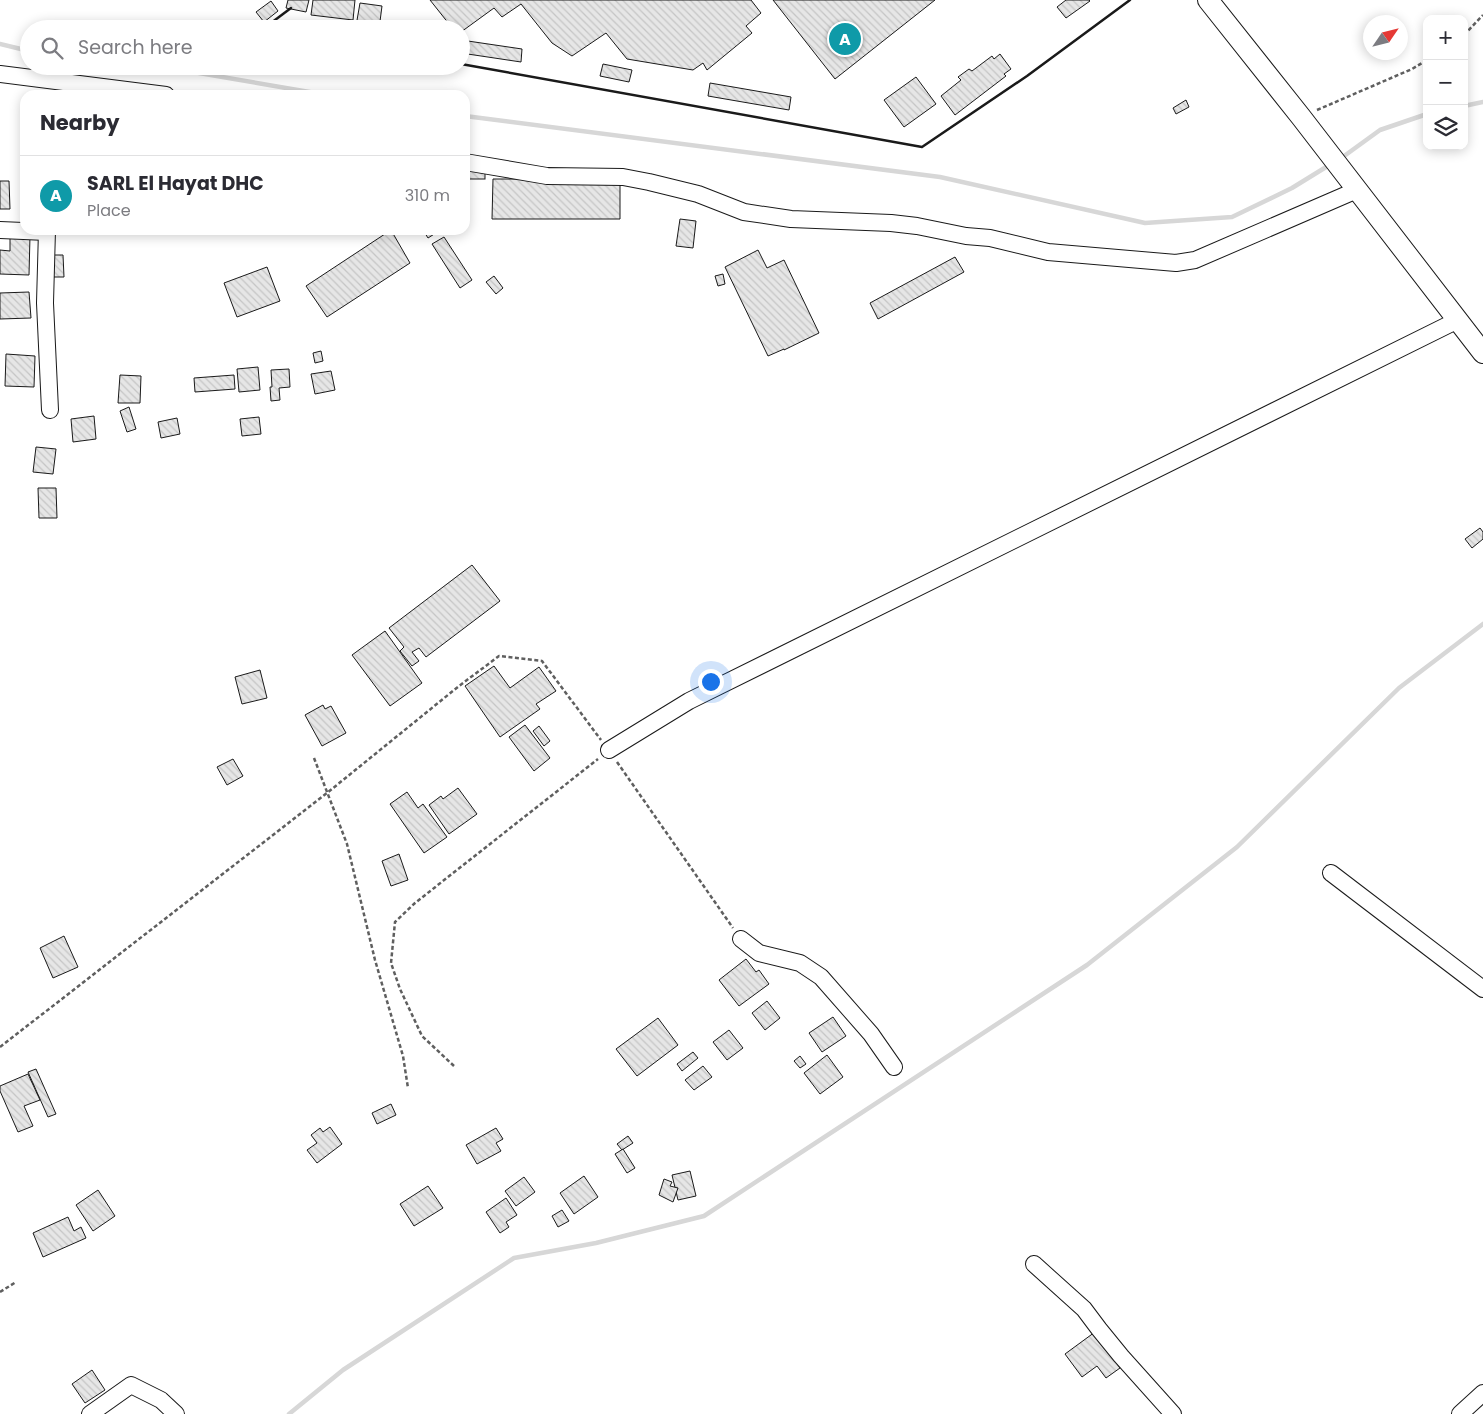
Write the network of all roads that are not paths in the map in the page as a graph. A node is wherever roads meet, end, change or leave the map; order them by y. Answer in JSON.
{"nodes":[{"id":1,"x":1208,"y":0,"type":"edge"},
{"id":2,"x":0,"y":74,"type":"edge"},
{"id":3,"x":64,"y":89,"type":"edge"},
{"id":4,"x":81,"y":90,"type":"edge"},
{"id":5,"x":470,"y":163,"type":"edge"},
{"id":6,"x":1357,"y":190,"type":"junction"},
{"id":7,"x":0,"y":230,"type":"edge"},
{"id":8,"x":20,"y":230,"type":"edge"},
{"id":9,"x":47,"y":235,"type":"edge"},
{"id":10,"x":1458,"y":320,"type":"junction"},
{"id":11,"x":1483,"y":353,"type":"edge"},
{"id":12,"x":50,"y":410,"type":"dead end"},
{"id":13,"x":609,"y":750,"type":"road end"},
{"id":14,"x":1332,"y":873,"type":"dead end"},
{"id":15,"x":741,"y":939,"type":"road end"},
{"id":16,"x":1483,"y":989,"type":"edge"},
{"id":17,"x":894,"y":1067,"type":"dead end"},
{"id":18,"x":1034,"y":1264,"type":"dead end"},
{"id":19,"x":1483,"y":1393,"type":"edge"},
{"id":20,"x":90,"y":1414,"type":"edge"},
{"id":21,"x":176,"y":1414,"type":"edge"},
{"id":22,"x":1174,"y":1414,"type":"edge"},
{"id":23,"x":1460,"y":1414,"type":"edge"}],
"edges":[{"from":1,"to":6,"type":"main road"},
{"from":2,"to":3,"type":"street"},
{"from":3,"to":4,"type":"street"},
{"from":5,"to":6,"type":"street"},
{"from":6,"to":10,"type":"main road"},
{"from":7,"to":8,"type":"street"},
{"from":9,"to":12,"type":"street"},
{"from":10,"to":11,"type":"main road"},
{"from":10,"to":13,"type":"street"},
{"from":14,"to":16,"type":"street"},
{"from":15,"to":17,"type":"street"},
{"from":18,"to":22,"type":"street"},
{"from":19,"to":23,"type":"street"},
{"from":20,"to":21,"type":"street"}]}
